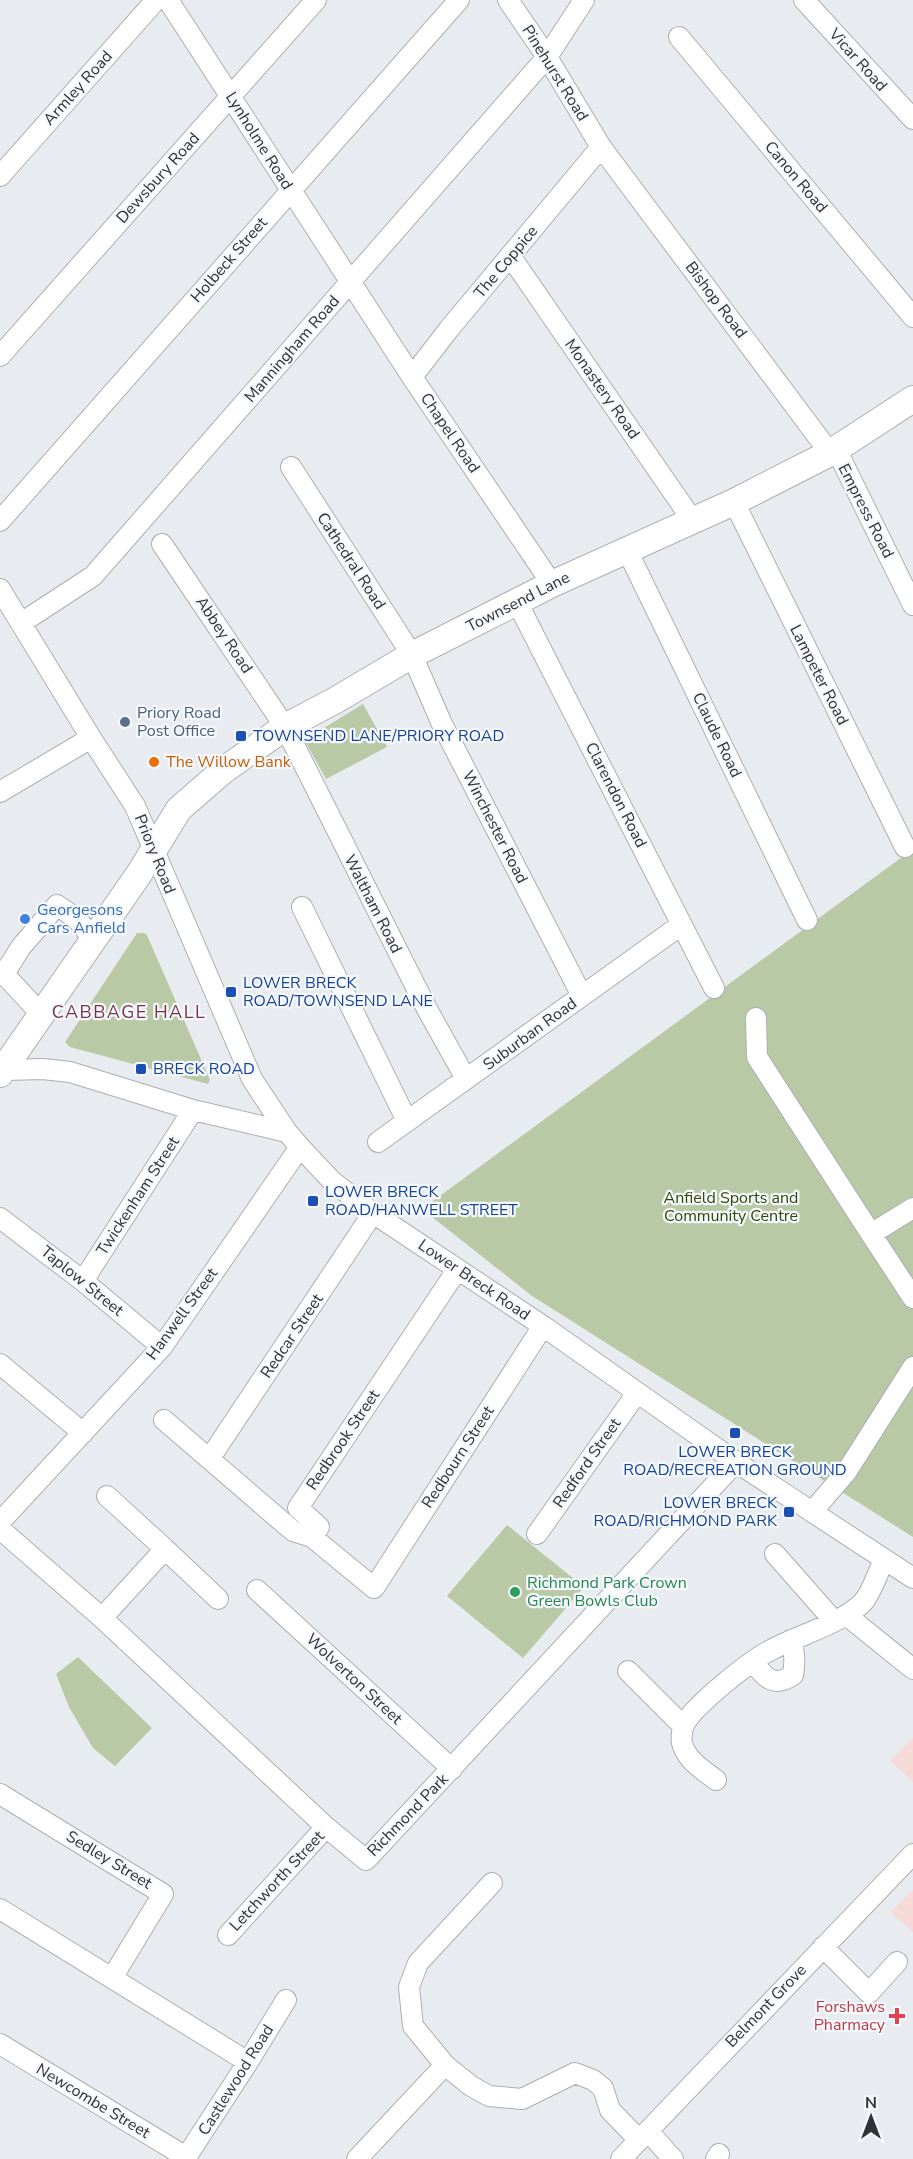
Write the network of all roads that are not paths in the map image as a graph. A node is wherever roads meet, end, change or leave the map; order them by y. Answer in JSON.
{"nodes":[{"id":1,"x":156,"y":0,"type":"edge"},
{"id":2,"x":168,"y":0,"type":"edge"},
{"id":3,"x":316,"y":0,"type":"edge"},
{"id":4,"x":459,"y":0,"type":"edge"},
{"id":5,"x":508,"y":0,"type":"edge"},
{"id":6,"x":584,"y":0,"type":"edge"},
{"id":7,"x":804,"y":0,"type":"edge"},
{"id":8,"x":680,"y":37,"type":"dead end"},
{"id":9,"x":547,"y":57,"type":"junction"},
{"id":10,"x":231,"y":96,"type":"junction"},
{"id":11,"x":913,"y":119,"type":"edge"},
{"id":12,"x":601,"y":147,"type":"junction"},
{"id":13,"x":0,"y":176,"type":"edge"},
{"id":14,"x":291,"y":190,"type":"junction"},
{"id":15,"x":511,"y":257,"type":"junction"},
{"id":16,"x":350,"y":282,"type":"junction"},
{"id":17,"x":913,"y":317,"type":"edge"},
{"id":18,"x":0,"y":356,"type":"edge"},
{"id":19,"x":412,"y":377,"type":"junction"},
{"id":20,"x":913,"y":399,"type":"edge"},
{"id":21,"x":833,"y":451,"type":"junction"},
{"id":22,"x":291,"y":467,"type":"dead end"},
{"id":23,"x":734,"y":502,"type":"junction"},
{"id":24,"x":693,"y":520,"type":"junction"},
{"id":25,"x":0,"y":521,"type":"edge"},
{"id":26,"x":162,"y":544,"type":"dead end"},
{"id":27,"x":627,"y":550,"type":"junction"},
{"id":28,"x":906,"y":570,"type":"edge"},
{"id":29,"x":552,"y":584,"type":"junction"},
{"id":30,"x":0,"y":589,"type":"edge"},
{"id":31,"x":517,"y":602,"type":"junction"},
{"id":32,"x":913,"y":605,"type":"edge"},
{"id":33,"x":21,"y":624,"type":"junction"},
{"id":34,"x":412,"y":655,"type":"junction"},
{"id":35,"x":285,"y":727,"type":"junction"},
{"id":36,"x":91,"y":738,"type":"junction"},
{"id":37,"x":0,"y":792,"type":"edge"},
{"id":38,"x":154,"y":848,"type":"junction"},
{"id":39,"x":904,"y":848,"type":"dead end"},
{"id":40,"x":302,"y":907,"type":"dead end"},
{"id":41,"x":807,"y":920,"type":"dead end"},
{"id":42,"x":681,"y":925,"type":"junction"},
{"id":43,"x":94,"y":940,"type":"junction"},
{"id":44,"x":714,"y":988,"type":"dead end"},
{"id":45,"x":582,"y":996,"type":"junction"},
{"id":46,"x":42,"y":1015,"type":"junction"},
{"id":47,"x":756,"y":1018,"type":"dead end"},
{"id":48,"x":2,"y":1072,"type":"edge"},
{"id":49,"x":465,"y":1079,"type":"junction"},
{"id":50,"x":193,"y":1110,"type":"junction"},
{"id":51,"x":407,"y":1121,"type":"junction"},
{"id":52,"x":293,"y":1140,"type":"junction"},
{"id":53,"x":378,"y":1142,"type":"dead end"},
{"id":54,"x":913,"y":1208,"type":"edge"},
{"id":55,"x":373,"y":1213,"type":"junction"},
{"id":56,"x":0,"y":1218,"type":"edge"},
{"id":57,"x":870,"y":1234,"type":"junction"},
{"id":58,"x":457,"y":1270,"type":"junction"},
{"id":59,"x":83,"y":1281,"type":"junction"},
{"id":60,"x":913,"y":1298,"type":"edge"},
{"id":61,"x":543,"y":1326,"type":"junction"},
{"id":62,"x":162,"y":1347,"type":"junction"},
{"id":63,"x":0,"y":1364,"type":"edge"},
{"id":64,"x":913,"y":1367,"type":"edge"},
{"id":65,"x":637,"y":1393,"type":"junction"},
{"id":66,"x":164,"y":1420,"type":"dead end"},
{"id":67,"x":83,"y":1433,"type":"junction"},
{"id":68,"x":210,"y":1458,"type":"junction"},
{"id":69,"x":736,"y":1462,"type":"junction"},
{"id":70,"x":107,"y":1496,"type":"dead end"},
{"id":71,"x":812,"y":1512,"type":"junction"},
{"id":72,"x":2,"y":1534,"type":"edge"},
{"id":73,"x":537,"y":1534,"type":"dead end"},
{"id":74,"x":312,"y":1537,"type":"junction"},
{"id":75,"x":165,"y":1550,"type":"junction"},
{"id":76,"x":775,"y":1554,"type":"dead end"},
{"id":77,"x":884,"y":1559,"type":"junction"},
{"id":78,"x":913,"y":1578,"type":"edge"},
{"id":79,"x":257,"y":1590,"type":"dead end"},
{"id":80,"x":218,"y":1599,"type":"dead end"},
{"id":81,"x":102,"y":1618,"type":"junction"},
{"id":82,"x":840,"y":1618,"type":"junction"},
{"id":83,"x":790,"y":1640,"type":"junction"},
{"id":84,"x":753,"y":1662,"type":"junction"},
{"id":85,"x":913,"y":1670,"type":"edge"},
{"id":86,"x":628,"y":1671,"type":"dead end"},
{"id":87,"x":683,"y":1726,"type":"junction"},
{"id":88,"x":452,"y":1769,"type":"junction"},
{"id":89,"x":716,"y":1780,"type":"dead end"},
{"id":90,"x":0,"y":1794,"type":"edge"},
{"id":91,"x":326,"y":1827,"type":"junction"},
{"id":92,"x":913,"y":1854,"type":"edge"},
{"id":93,"x":492,"y":1883,"type":"dead end"},
{"id":94,"x":0,"y":1909,"type":"edge"},
{"id":95,"x":228,"y":1935,"type":"dead end"},
{"id":96,"x":823,"y":1947,"type":"junction"},
{"id":97,"x":897,"y":1962,"type":"dead end"},
{"id":98,"x":112,"y":1978,"type":"junction"},
{"id":99,"x":286,"y":2000,"type":"dead end"},
{"id":100,"x":0,"y":2044,"type":"edge"},
{"id":101,"x":248,"y":2062,"type":"junction"},
{"id":102,"x":445,"y":2066,"type":"junction"},
{"id":103,"x":643,"y":2136,"type":"junction"},
{"id":104,"x":185,"y":2158,"type":"edge"},
{"id":105,"x":357,"y":2159,"type":"edge"},
{"id":106,"x":621,"y":2159,"type":"edge"},
{"id":107,"x":673,"y":2159,"type":"edge"}],
"edges":[{"from":1,"to":13,"type":"street","name":"Armley Road"},
{"from":2,"to":10,"type":"street","name":"Lynholme Road"},
{"from":3,"to":10,"type":"street","name":"Dewsbury Road"},
{"from":4,"to":14,"type":"street","name":"Holbeck Street"},
{"from":5,"to":9,"type":"street","name":"Pinehurst Road"},
{"from":6,"to":9,"type":"street","name":"Manningham Road"},
{"from":7,"to":11,"type":"street","name":"Vicar Road"},
{"from":8,"to":17,"type":"street","name":"Canon Road"},
{"from":9,"to":12,"type":"street","name":"Pinehurst Road"},
{"from":9,"to":16,"type":"street","name":"Manningham Road"},
{"from":10,"to":14,"type":"street","name":"Lynholme Road"},
{"from":10,"to":18,"type":"street","name":"Dewsbury Road"},
{"from":12,"to":15,"type":"street","name":"The Coppice"},
{"from":12,"to":21,"type":"street","name":"Bishop Road"},
{"from":14,"to":16,"type":"street","name":"Lynholme Road"},
{"from":14,"to":25,"type":"street","name":"Holbeck Street"},
{"from":15,"to":19,"type":"street","name":"The Coppice"},
{"from":15,"to":24,"type":"street","name":"Monastery Road"},
{"from":16,"to":19,"type":"street","name":"Chapel Road"},
{"from":16,"to":33,"type":"street","name":"Manningham Road"},
{"from":19,"to":29,"type":"street","name":"Chapel Road"},
{"from":20,"to":21,"type":"main road","name":"Townsend Lane"},
{"from":21,"to":23,"type":"main road","name":"Townsend Lane"},
{"from":21,"to":28,"type":"street","name":"Empress Road"},
{"from":22,"to":34,"type":"street","name":"Cathedral Road"},
{"from":23,"to":24,"type":"main road","name":"Townsend Lane"},
{"from":23,"to":39,"type":"street","name":"Lampeter Road"},
{"from":24,"to":27,"type":"main road","name":"Townsend Lane"},
{"from":26,"to":35,"type":"street","name":"Abbey Road"},
{"from":27,"to":29,"type":"main road","name":"Townsend Lane"},
{"from":27,"to":41,"type":"street","name":"Claude Road"},
{"from":28,"to":32,"type":"street","name":"Empress Road"},
{"from":29,"to":31,"type":"main road","name":"Townsend Lane"},
{"from":30,"to":33,"type":"street","name":"Priory Road"},
{"from":31,"to":34,"type":"main road","name":"Townsend Lane"},
{"from":31,"to":42,"type":"street","name":"Clarendon Road"},
{"from":33,"to":36,"type":"street","name":"Priory Road"},
{"from":34,"to":35,"type":"main road","name":"Townsend Lane"},
{"from":34,"to":45,"type":"street","name":"Winchester Road"},
{"from":35,"to":38,"type":"main road","name":"Townsend Lane"},
{"from":35,"to":49,"type":"street","name":"Waltham Road"},
{"from":36,"to":37,"type":"street"},
{"from":36,"to":38,"type":"street","name":"Priory Road"},
{"from":38,"to":43,"type":"main road"},
{"from":38,"to":52,"type":"street","name":"Priory Road"},
{"from":40,"to":51,"type":"street"},
{"from":42,"to":44,"type":"street","name":"Clarendon Road"},
{"from":42,"to":45,"type":"street","name":"Suburban Road"},
{"from":43,"to":46,"type":"main road"},
{"from":43,"to":46,"type":"street"},
{"from":45,"to":49,"type":"street","name":"Suburban Road"},
{"from":46,"to":48,"type":"main road"},
{"from":47,"to":57,"type":"street"},
{"from":48,"to":50,"type":"street"},
{"from":49,"to":51,"type":"street","name":"Suburban Road"},
{"from":50,"to":52,"type":"street"},
{"from":50,"to":59,"type":"street","name":"Twickenham Street"},
{"from":51,"to":53,"type":"street","name":"Suburban Road"},
{"from":52,"to":55,"type":"street","name":"Lower Breck Road"},
{"from":52,"to":62,"type":"street","name":"Hanwell Street"},
{"from":54,"to":57,"type":"street"},
{"from":55,"to":58,"type":"street","name":"Lower Breck Road"},
{"from":55,"to":68,"type":"street","name":"Redcar Street"},
{"from":56,"to":59,"type":"street","name":"Taplow Street"},
{"from":57,"to":60,"type":"street"},
{"from":58,"to":61,"type":"street","name":"Lower Breck Road"},
{"from":58,"to":74,"type":"street","name":"Redbrook Street"},
{"from":59,"to":62,"type":"street","name":"Taplow Street"},
{"from":61,"to":65,"type":"street","name":"Lower Breck Road"},
{"from":61,"to":74,"type":"street","name":"Redbourn Street"},
{"from":62,"to":67,"type":"street","name":"Hanwell Street"},
{"from":63,"to":67,"type":"street"},
{"from":64,"to":71,"type":"street"},
{"from":65,"to":69,"type":"street","name":"Lower Breck Road"},
{"from":65,"to":73,"type":"street","name":"Redford Street"},
{"from":66,"to":68,"type":"street"},
{"from":67,"to":72,"type":"street","name":"Hanwell Street"},
{"from":68,"to":74,"type":"street"},
{"from":69,"to":71,"type":"street","name":"Lower Breck Road"},
{"from":69,"to":88,"type":"street","name":"Richmond Park"},
{"from":70,"to":75,"type":"street"},
{"from":71,"to":77,"type":"street","name":"Lower Breck Road"},
{"from":72,"to":81,"type":"street","name":"Richmond Park"},
{"from":75,"to":80,"type":"street"},
{"from":75,"to":81,"type":"street"},
{"from":76,"to":82,"type":"street"},
{"from":77,"to":78,"type":"street","name":"Lower Breck Road"},
{"from":77,"to":82,"type":"street"},
{"from":79,"to":88,"type":"street","name":"Wolverton Street"},
{"from":81,"to":91,"type":"street","name":"Richmond Park"},
{"from":82,"to":83,"type":"street"},
{"from":82,"to":85,"type":"street"},
{"from":83,"to":84,"type":"street"},
{"from":83,"to":84,"type":"street"},
{"from":84,"to":87,"type":"street"},
{"from":86,"to":87,"type":"street"},
{"from":87,"to":89,"type":"street"},
{"from":88,"to":91,"type":"street","name":"Richmond Park"},
{"from":90,"to":98,"type":"street","name":"Sedley Street"},
{"from":91,"to":95,"type":"street","name":"Letchworth Street"},
{"from":92,"to":96,"type":"street","name":"Belmont Grove"},
{"from":93,"to":102,"type":"street"},
{"from":94,"to":98,"type":"street"},
{"from":96,"to":97,"type":"street"},
{"from":96,"to":103,"type":"street","name":"Belmont Grove"},
{"from":98,"to":101,"type":"street"},
{"from":99,"to":101,"type":"street","name":"Castlewood Road"},
{"from":100,"to":104,"type":"street","name":"Newcombe Street"},
{"from":101,"to":104,"type":"street","name":"Castlewood Road"},
{"from":102,"to":103,"type":"street"},
{"from":102,"to":105,"type":"street"},
{"from":103,"to":106,"type":"street","name":"Belmont Grove"},
{"from":103,"to":107,"type":"street"}]}
